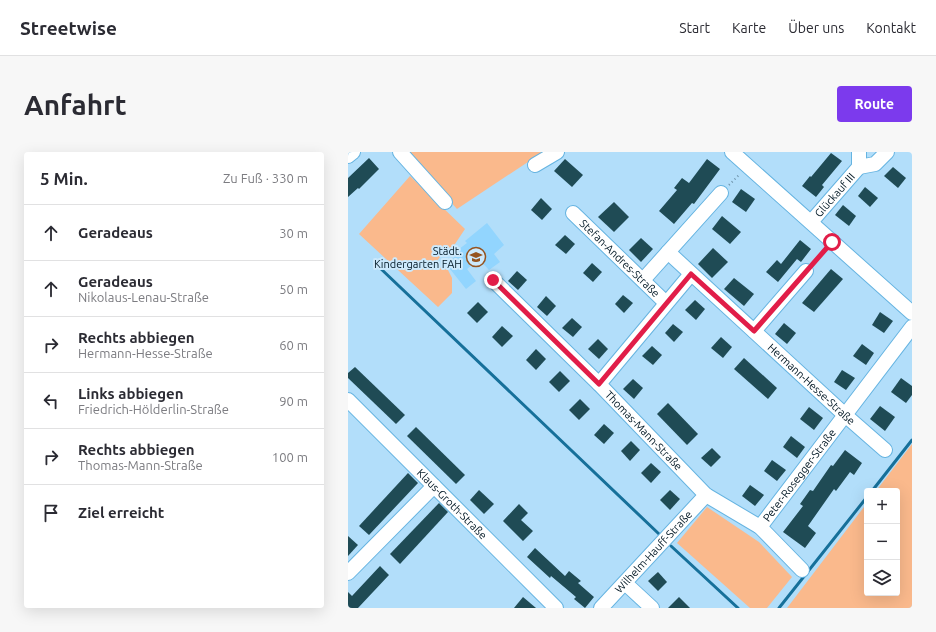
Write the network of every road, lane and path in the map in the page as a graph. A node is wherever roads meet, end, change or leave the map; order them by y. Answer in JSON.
{"nodes":[{"id":1,"x":353,"y":152,"type":"edge"},
{"id":2,"x":400,"y":152,"type":"edge"},
{"id":3,"x":557,"y":152,"type":"edge"},
{"id":4,"x":732,"y":152,"type":"edge"},
{"id":5,"x":859,"y":152,"type":"edge"},
{"id":6,"x":887,"y":152,"type":"edge"},
{"id":7,"x":348,"y":156,"type":"edge"},
{"id":8,"x":535,"y":165,"type":"dead end"},
{"id":9,"x":748,"y":166,"type":"junction"},
{"id":10,"x":859,"y":167,"type":"junction"},
{"id":11,"x":721,"y":193,"type":"joint"},
{"id":12,"x":446,"y":202,"type":"dead end"},
{"id":13,"x":573,"y":213,"type":"dead end"},
{"id":14,"x":811,"y":222,"type":"junction"},
{"id":15,"x":832,"y":242,"type":"junction"},
{"id":16,"x":668,"y":252,"type":"junction"},
{"id":17,"x":806,"y":271,"type":"joint"},
{"id":18,"x":691,"y":274,"type":"junction"},
{"id":19,"x":493,"y":280,"type":"dead end"},
{"id":20,"x":643,"y":280,"type":"junction"},
{"id":21,"x":666,"y":303,"type":"junction"},
{"id":22,"x":912,"y":313,"type":"edge"},
{"id":23,"x":912,"y":328,"type":"edge"},
{"id":24,"x":754,"y":331,"type":"junction"},
{"id":25,"x":599,"y":384,"type":"junction"},
{"id":26,"x":348,"y":400,"type":"edge"},
{"id":27,"x":845,"y":415,"type":"junction"},
{"id":28,"x":884,"y":450,"type":"dead end"},
{"id":29,"x":434,"y":486,"type":"junction"},
{"id":30,"x":706,"y":495,"type":"junction"},
{"id":31,"x":760,"y":528,"type":"junction"},
{"id":32,"x":802,"y":570,"type":"dead end"},
{"id":33,"x":348,"y":573,"type":"edge"},
{"id":34,"x":625,"y":583,"type":"junction"},
{"id":35,"x":552,"y":607,"type":"edge"},
{"id":36,"x":601,"y":608,"type":"edge"},
{"id":37,"x":652,"y":608,"type":"edge"}],
"edges":[{"from":1,"to":7,"type":"street"},
{"from":2,"to":12,"type":"street"},
{"from":3,"to":8,"type":"street"},
{"from":4,"to":9,"type":"street"},
{"from":5,"to":10,"type":"street","name":"Glückauf III"},
{"from":6,"to":10,"type":"street","name":"Glückauf III"},
{"from":9,"to":11,"type":"path"},
{"from":9,"to":14,"type":"street"},
{"from":10,"to":14,"type":"street","name":"Glückauf III"},
{"from":11,"to":16,"type":"street"},
{"from":13,"to":20,"type":"street","name":"Stefan-Andres-Straße"},
{"from":14,"to":15,"type":"street"},
{"from":15,"to":17,"type":"path"},
{"from":15,"to":22,"type":"street"},
{"from":16,"to":18,"type":"street","name":"Hermann-Hesse-Straße"},
{"from":16,"to":20,"type":"street"},
{"from":17,"to":24,"type":"street"},
{"from":18,"to":21,"type":"street"},
{"from":18,"to":24,"type":"street","name":"Hermann-Hesse-Straße"},
{"from":19,"to":25,"type":"street","name":"Thomas-Mann-Straße"},
{"from":20,"to":21,"type":"street","name":"Stefan-Andres-Straße"},
{"from":21,"to":25,"type":"street"},
{"from":23,"to":27,"type":"street","name":"Peter-Rosegger-Straße"},
{"from":24,"to":27,"type":"street","name":"Hermann-Hesse-Straße"},
{"from":25,"to":30,"type":"street","name":"Thomas-Mann-Straße"},
{"from":26,"to":29,"type":"street","name":"Klaus-Groth-Straße"},
{"from":27,"to":28,"type":"street","name":"Hermann-Hesse-Straße"},
{"from":27,"to":31,"type":"street","name":"Peter-Rosegger-Straße"},
{"from":29,"to":33,"type":"street"},
{"from":29,"to":35,"type":"street","name":"Klaus-Groth-Straße"},
{"from":30,"to":31,"type":"street","name":"Thomas-Mann-Straße"},
{"from":30,"to":34,"type":"street","name":"Wilhelm-Hauff-Straße"},
{"from":31,"to":32,"type":"street","name":"Thomas-Mann-Straße"},
{"from":34,"to":36,"type":"street","name":"Wilhelm-Hauff-Straße"},
{"from":34,"to":37,"type":"street"}]}
